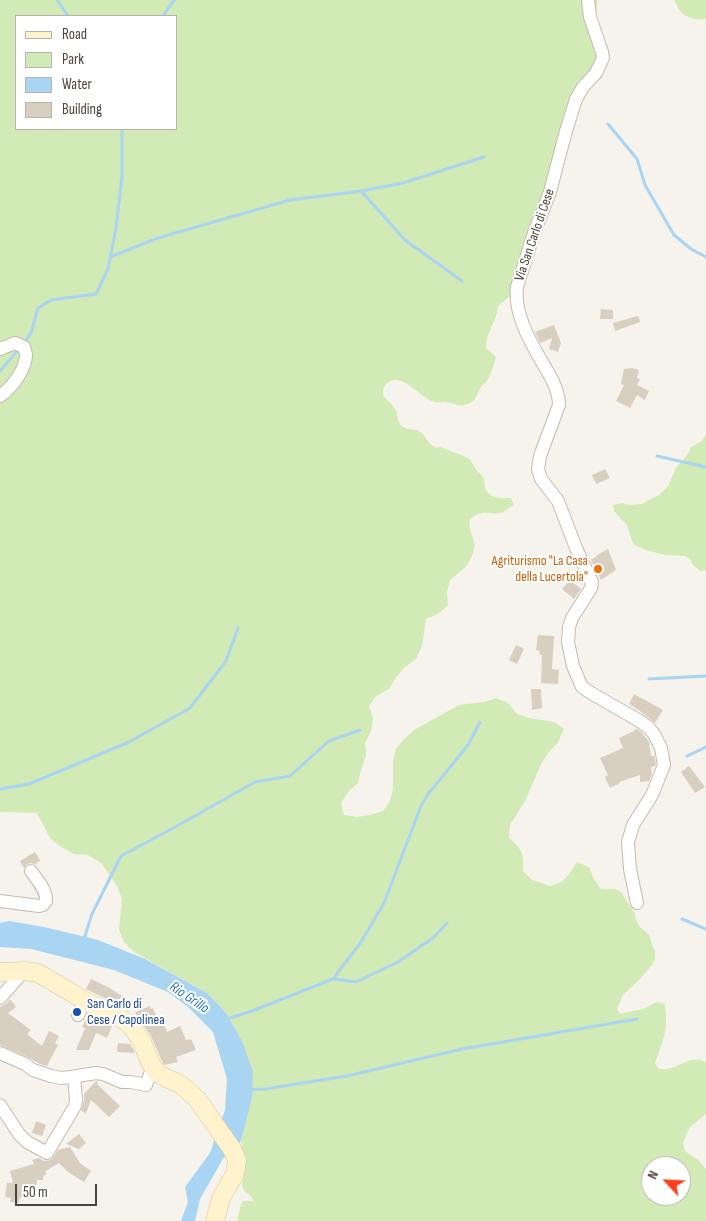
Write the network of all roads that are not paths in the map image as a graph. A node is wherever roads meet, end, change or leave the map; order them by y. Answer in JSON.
{"nodes":[{"id":1,"x":588,"y":0,"type":"edge"},
{"id":2,"x":0,"y":349,"type":"edge"},
{"id":3,"x":0,"y":396,"type":"edge"},
{"id":4,"x":31,"y":872,"type":"dead end"},
{"id":5,"x":0,"y":901,"type":"edge"},
{"id":6,"x":637,"y":903,"type":"dead end"},
{"id":7,"x":0,"y":965,"type":"edge"},
{"id":8,"x":24,"y":971,"type":"junction"},
{"id":9,"x":0,"y":972,"type":"edge"},
{"id":10,"x":0,"y":998,"type":"edge"},
{"id":11,"x":0,"y":1053,"type":"edge"},
{"id":12,"x":152,"y":1064,"type":"junction"},
{"id":13,"x":74,"y":1077,"type":"junction"},
{"id":14,"x":0,"y":1105,"type":"edge"},
{"id":15,"x":215,"y":1221,"type":"edge"}],
"edges":[{"from":1,"to":6,"type":"street","name":"Via San Carlo di Cese"},
{"from":2,"to":3,"type":"street"},
{"from":4,"to":5,"type":"street"},
{"from":7,"to":8,"type":"street"},
{"from":8,"to":9,"type":"street"},
{"from":8,"to":10,"type":"street"},
{"from":8,"to":12,"type":"street"},
{"from":11,"to":13,"type":"street"},
{"from":12,"to":13,"type":"street"},
{"from":12,"to":15,"type":"street"},
{"from":13,"to":14,"type":"street"}]}
